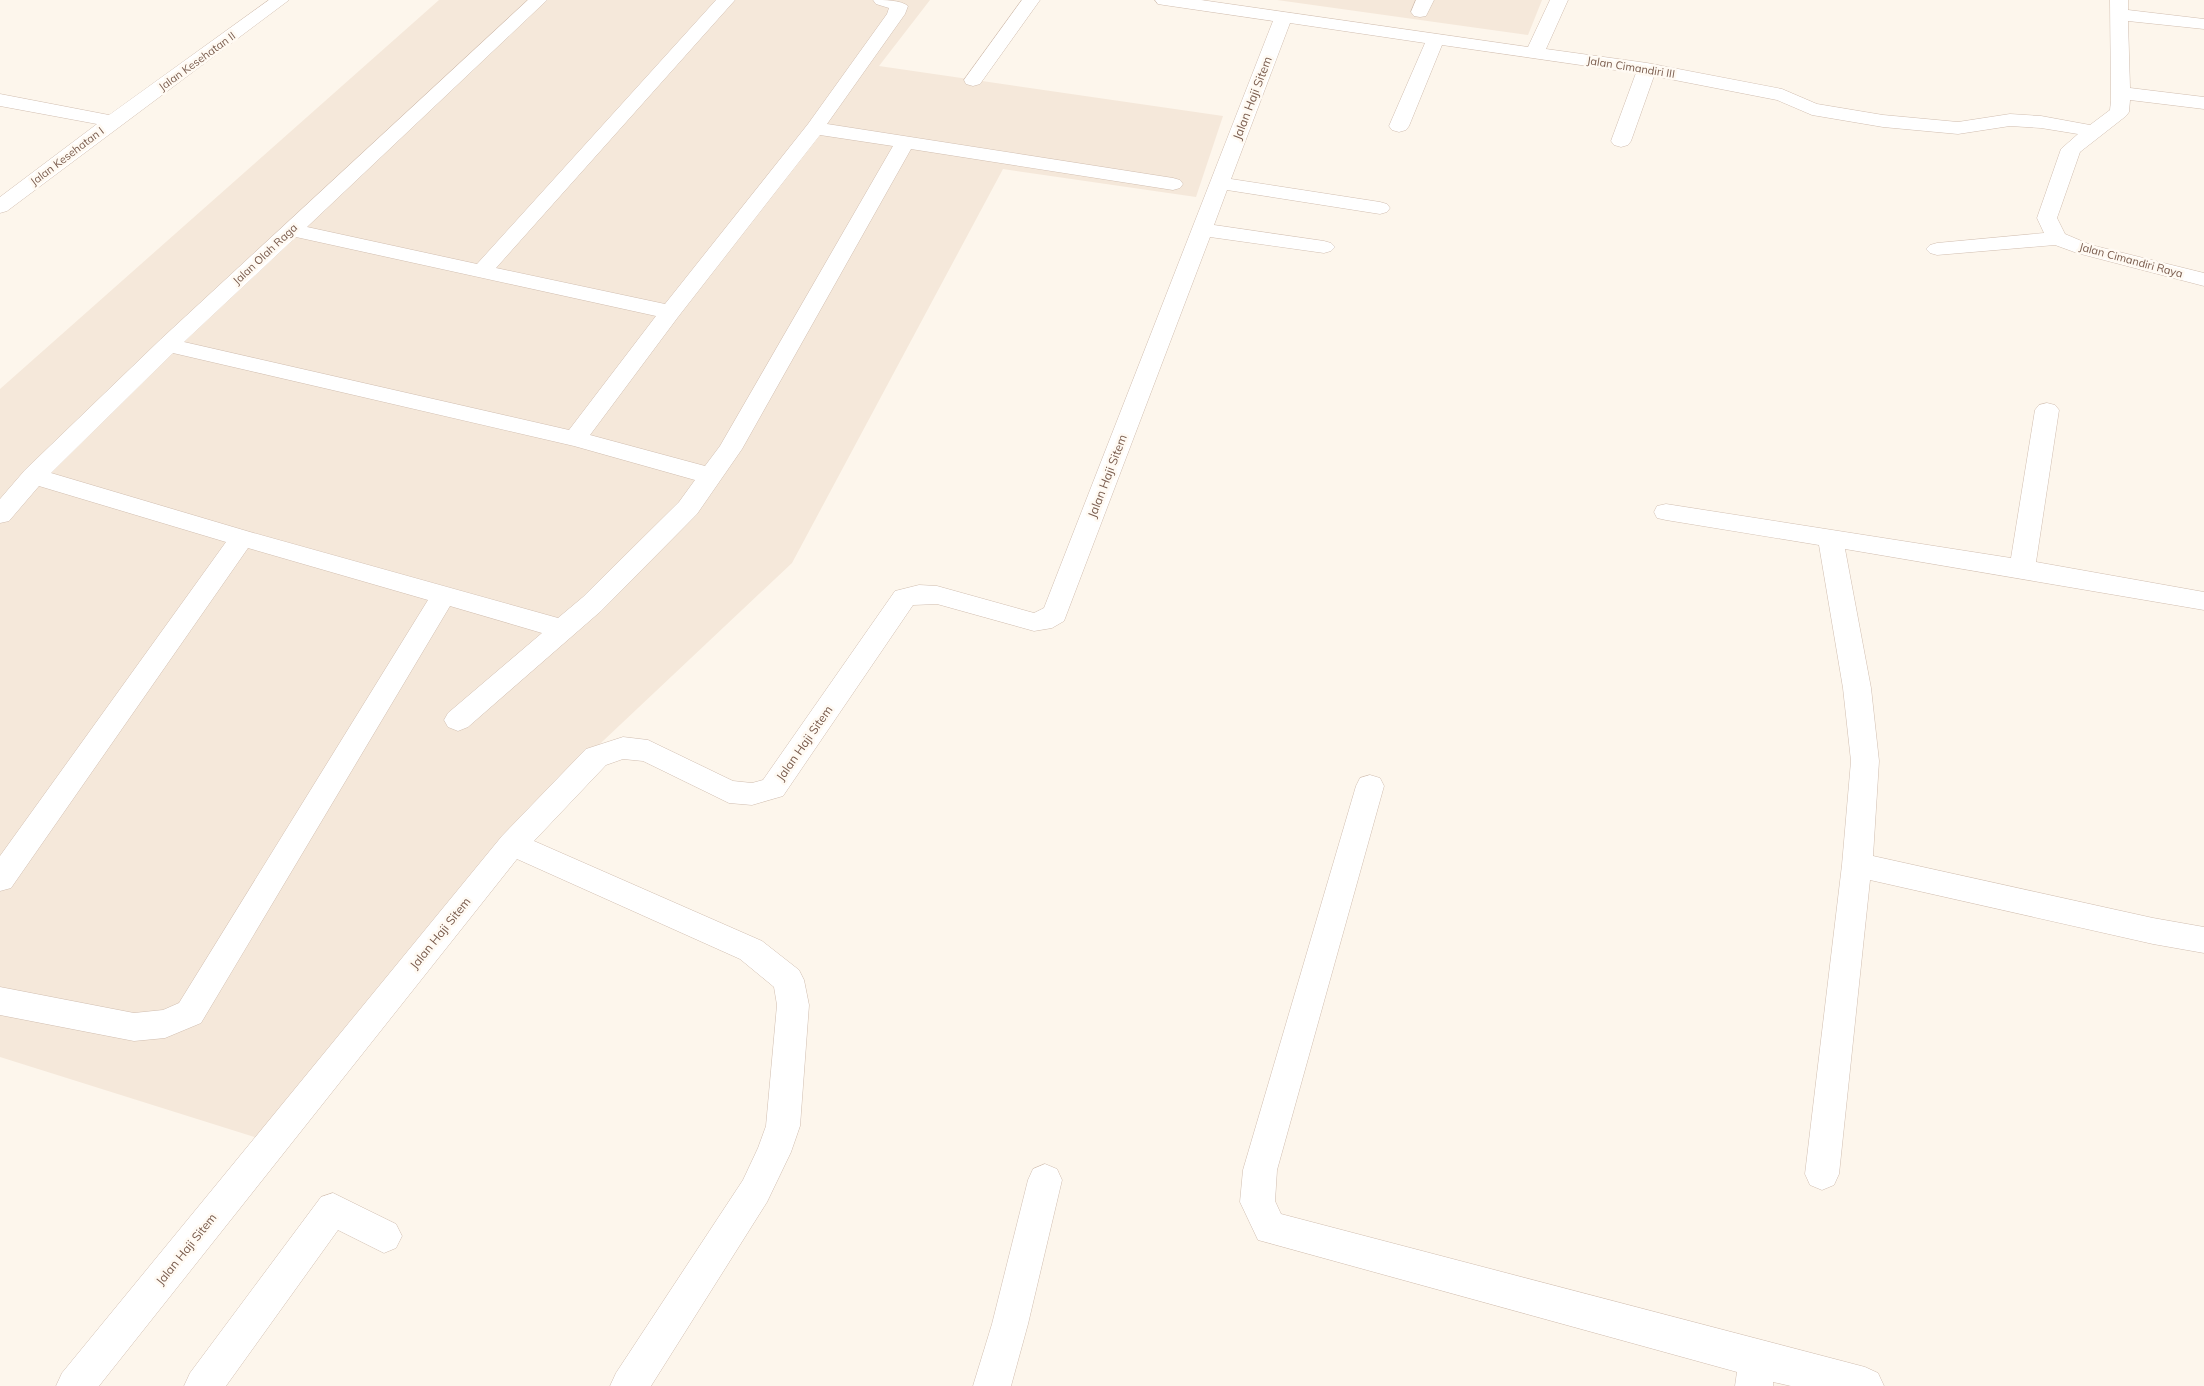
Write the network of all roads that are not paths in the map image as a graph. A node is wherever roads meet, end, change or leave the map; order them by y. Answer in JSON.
{"nodes":[{"id":1,"x":280,"y":0,"type":"edge"},
{"id":2,"x":538,"y":0,"type":"edge"},
{"id":3,"x":726,"y":0,"type":"edge"},
{"id":4,"x":882,"y":0,"type":"edge"},
{"id":5,"x":1031,"y":0,"type":"edge"},
{"id":6,"x":1164,"y":0,"type":"edge"},
{"id":7,"x":1559,"y":0,"type":"edge"},
{"id":8,"x":2118,"y":7,"type":"edge"},
{"id":9,"x":1283,"y":17,"type":"junction"},
{"id":10,"x":2204,"y":24,"type":"edge"},
{"id":11,"x":1435,"y":40,"type":"junction"},
{"id":12,"x":1535,"y":52,"type":"junction"},
{"id":13,"x":1647,"y":69,"type":"junction"},
{"id":14,"x":972,"y":80,"type":"dead end"},
{"id":15,"x":2121,"y":93,"type":"junction"},
{"id":16,"x":0,"y":100,"type":"edge"},
{"id":17,"x":2204,"y":103,"type":"edge"},
{"id":18,"x":113,"y":121,"type":"junction"},
{"id":19,"x":1399,"y":126,"type":"dead end"},
{"id":20,"x":815,"y":128,"type":"junction"},
{"id":21,"x":2094,"y":131,"type":"junction"},
{"id":22,"x":906,"y":141,"type":"junction"},
{"id":23,"x":1620,"y":141,"type":"dead end"},
{"id":24,"x":1219,"y":183,"type":"junction"},
{"id":25,"x":1173,"y":184,"type":"dead end"},
{"id":26,"x":0,"y":207,"type":"edge"},
{"id":27,"x":1380,"y":208,"type":"dead end"},
{"id":28,"x":1201,"y":229,"type":"junction"},
{"id":29,"x":292,"y":230,"type":"junction"},
{"id":30,"x":2057,"y":238,"type":"junction"},
{"id":31,"x":1324,"y":247,"type":"dead end"},
{"id":32,"x":1938,"y":249,"type":"dead end"},
{"id":33,"x":482,"y":271,"type":"junction"},
{"id":34,"x":2204,"y":280,"type":"edge"},
{"id":35,"x":670,"y":312,"type":"junction"},
{"id":36,"x":168,"y":345,"type":"junction"},
{"id":37,"x":2047,"y":410,"type":"dead end"},
{"id":38,"x":575,"y":439,"type":"junction"},
{"id":39,"x":34,"y":476,"type":"junction"},
{"id":40,"x":712,"y":476,"type":"junction"},
{"id":41,"x":1666,"y":512,"type":"dead end"},
{"id":42,"x":0,"y":515,"type":"edge"},
{"id":43,"x":242,"y":538,"type":"junction"},
{"id":44,"x":1830,"y":538,"type":"junction"},
{"id":45,"x":2022,"y":569,"type":"junction"},
{"id":46,"x":444,"y":595,"type":"junction"},
{"id":47,"x":2204,"y":601,"type":"edge"},
{"id":48,"x":562,"y":629,"type":"junction"},
{"id":49,"x":458,"y":720,"type":"dead end"},
{"id":50,"x":1370,"y":786,"type":"dead end"},
{"id":51,"x":512,"y":844,"type":"junction"},
{"id":52,"x":1857,"y":865,"type":"junction"},
{"id":53,"x":0,"y":879,"type":"edge"},
{"id":54,"x":2204,"y":940,"type":"edge"},
{"id":55,"x":0,"y":1001,"type":"edge"},
{"id":56,"x":1822,"y":1174,"type":"dead end"},
{"id":57,"x":1045,"y":1180,"type":"dead end"},
{"id":58,"x":384,"y":1236,"type":"dead end"},
{"id":59,"x":1756,"y":1372,"type":"edge"},
{"id":60,"x":75,"y":1386,"type":"edge"},
{"id":61,"x":203,"y":1386,"type":"edge"},
{"id":62,"x":629,"y":1386,"type":"edge"},
{"id":63,"x":992,"y":1386,"type":"edge"},
{"id":64,"x":1865,"y":1386,"type":"edge"}],
"edges":[{"from":1,"to":18,"type":"street","name":"Jalan Kesehatan II"},
{"from":2,"to":29,"type":"street","name":"Jalan Olah Raga"},
{"from":3,"to":33,"type":"street"},
{"from":4,"to":20,"type":"street"},
{"from":5,"to":14,"type":"street"},
{"from":6,"to":9,"type":"street","name":"Jalan Cimandiri III"},
{"from":7,"to":12,"type":"street"},
{"from":8,"to":10,"type":"street"},
{"from":8,"to":15,"type":"street"},
{"from":9,"to":11,"type":"street","name":"Jalan Cimandiri III"},
{"from":9,"to":24,"type":"street","name":"Jalan Haji Sitem"},
{"from":11,"to":12,"type":"street","name":"Jalan Cimandiri III"},
{"from":11,"to":19,"type":"street"},
{"from":12,"to":13,"type":"street","name":"Jalan Cimandiri III"},
{"from":13,"to":21,"type":"street","name":"Jalan Cimandiri III"},
{"from":13,"to":23,"type":"street"},
{"from":15,"to":17,"type":"street"},
{"from":15,"to":21,"type":"street"},
{"from":16,"to":18,"type":"street","name":"Jalan Kesehatan I"},
{"from":18,"to":26,"type":"street","name":"Jalan Kesehatan I"},
{"from":20,"to":22,"type":"street"},
{"from":20,"to":35,"type":"street"},
{"from":21,"to":30,"type":"street"},
{"from":22,"to":25,"type":"street"},
{"from":22,"to":40,"type":"street"},
{"from":24,"to":27,"type":"street"},
{"from":24,"to":28,"type":"street","name":"Jalan Haji Sitem"},
{"from":28,"to":31,"type":"street"},
{"from":28,"to":51,"type":"street","name":"Jalan Haji Sitem"},
{"from":29,"to":33,"type":"street"},
{"from":29,"to":36,"type":"street","name":"Jalan Olah Raga"},
{"from":30,"to":32,"type":"street"},
{"from":30,"to":34,"type":"street","name":"Jalan Cimandiri Raya"},
{"from":33,"to":35,"type":"street"},
{"from":35,"to":38,"type":"street"},
{"from":36,"to":38,"type":"street"},
{"from":36,"to":39,"type":"street","name":"Jalan Olah Raga"},
{"from":37,"to":45,"type":"street"},
{"from":38,"to":40,"type":"street"},
{"from":39,"to":42,"type":"street","name":"Jalan Olah Raga"},
{"from":39,"to":43,"type":"street"},
{"from":40,"to":48,"type":"street"},
{"from":41,"to":44,"type":"street"},
{"from":43,"to":46,"type":"street"},
{"from":43,"to":53,"type":"street"},
{"from":44,"to":45,"type":"street"},
{"from":44,"to":52,"type":"street"},
{"from":45,"to":47,"type":"street"},
{"from":46,"to":48,"type":"street"},
{"from":46,"to":55,"type":"street"},
{"from":48,"to":49,"type":"street"},
{"from":50,"to":59,"type":"street"},
{"from":51,"to":60,"type":"street","name":"Jalan Haji Sitem"},
{"from":51,"to":62,"type":"street"},
{"from":52,"to":54,"type":"street"},
{"from":52,"to":56,"type":"street"},
{"from":57,"to":63,"type":"street"},
{"from":58,"to":61,"type":"street"},
{"from":59,"to":64,"type":"street"}]}
